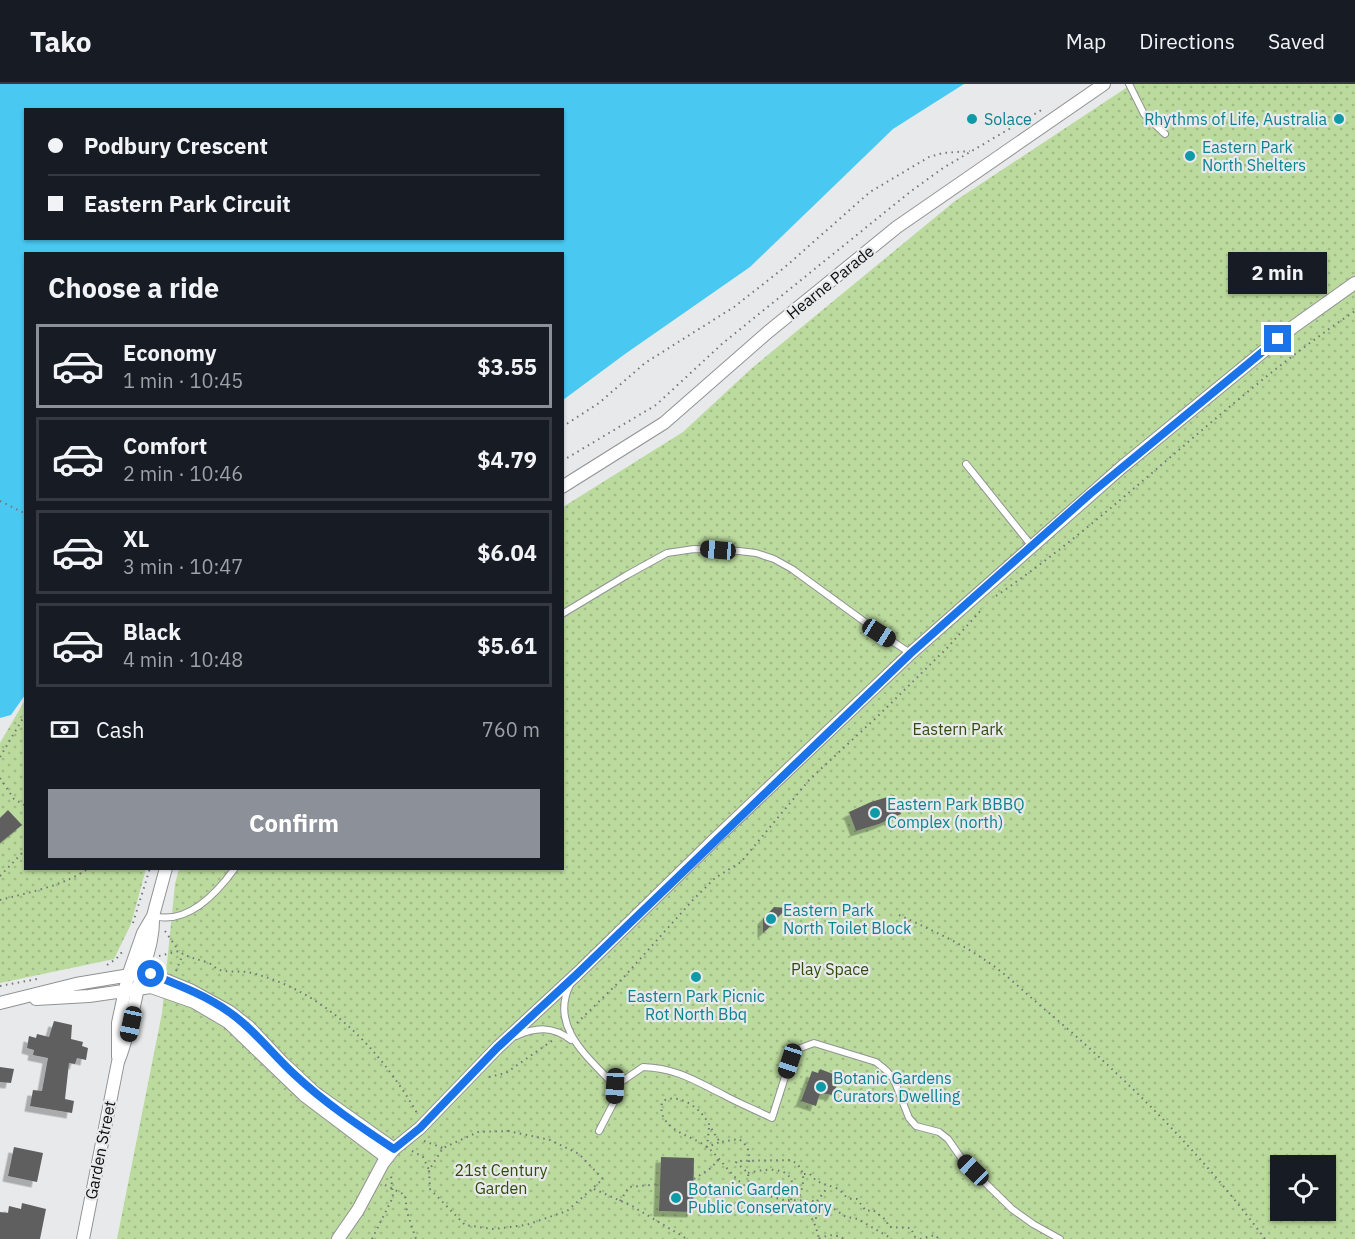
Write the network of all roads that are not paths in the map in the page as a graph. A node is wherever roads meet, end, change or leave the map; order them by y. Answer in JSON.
{"nodes":[{"id":1,"x":1104,"y":84,"type":"edge"},
{"id":2,"x":1129,"y":84,"type":"edge"},
{"id":3,"x":1165,"y":134,"type":"dead end"},
{"id":4,"x":1355,"y":283,"type":"edge"},
{"id":5,"x":966,"y":464,"type":"dead end"},
{"id":6,"x":564,"y":486,"type":"edge"},
{"id":7,"x":1031,"y":545,"type":"junction"},
{"id":8,"x":564,"y":613,"type":"edge"},
{"id":9,"x":911,"y":653,"type":"junction"},
{"id":10,"x":166,"y":870,"type":"edge"},
{"id":11,"x":234,"y":870,"type":"edge"},
{"id":12,"x":154,"y":916,"type":"junction"},
{"id":13,"x":142,"y":952,"type":"junction"},
{"id":14,"x":142,"y":973,"type":"junction"},
{"id":15,"x":577,"y":974,"type":"junction"},
{"id":16,"x":128,"y":976,"type":"junction"},
{"id":17,"x":138,"y":988,"type":"junction"},
{"id":18,"x":124,"y":990,"type":"junction"},
{"id":19,"x":5,"y":1002,"type":"edge"},
{"id":20,"x":565,"y":1032,"type":"junction"},
{"id":21,"x":497,"y":1048,"type":"junction"},
{"id":22,"x":118,"y":1062,"type":"junction"},
{"id":23,"x":615,"y":1086,"type":"junction"},
{"id":24,"x":599,"y":1131,"type":"dead end"},
{"id":25,"x":391,"y":1158,"type":"junction"},
{"id":26,"x":83,"y":1239,"type":"edge"},
{"id":27,"x":338,"y":1239,"type":"edge"},
{"id":28,"x":1060,"y":1239,"type":"edge"}],
"edges":[{"from":1,"to":6,"type":"street","name":"Hearne Parade"},
{"from":2,"to":3,"type":"lane"},
{"from":4,"to":7,"type":"street"},
{"from":5,"to":7,"type":"lane"},
{"from":7,"to":9,"type":"street"},
{"from":8,"to":9,"type":"lane"},
{"from":9,"to":15,"type":"street"},
{"from":10,"to":12,"type":"street"},
{"from":11,"to":12,"type":"lane"},
{"from":12,"to":13,"type":"street"},
{"from":13,"to":14,"type":"street"},
{"from":13,"to":16,"type":"street"},
{"from":14,"to":16,"type":"street"},
{"from":14,"to":17,"type":"street","name":"Garden Street"},
{"from":14,"to":25,"type":"street"},
{"from":15,"to":20,"type":"lane"},
{"from":15,"to":21,"type":"street"},
{"from":16,"to":18,"type":"street","name":"Garden Street"},
{"from":16,"to":19,"type":"street"},
{"from":17,"to":18,"type":"street"},
{"from":17,"to":22,"type":"street","name":"Garden Street"},
{"from":17,"to":25,"type":"street"},
{"from":18,"to":19,"type":"street"},
{"from":18,"to":22,"type":"street","name":"Garden Street"},
{"from":20,"to":21,"type":"lane"},
{"from":20,"to":23,"type":"lane"},
{"from":21,"to":25,"type":"street"},
{"from":22,"to":26,"type":"street","name":"Garden Street"},
{"from":23,"to":24,"type":"lane"},
{"from":23,"to":28,"type":"lane"},
{"from":25,"to":27,"type":"street"}]}
